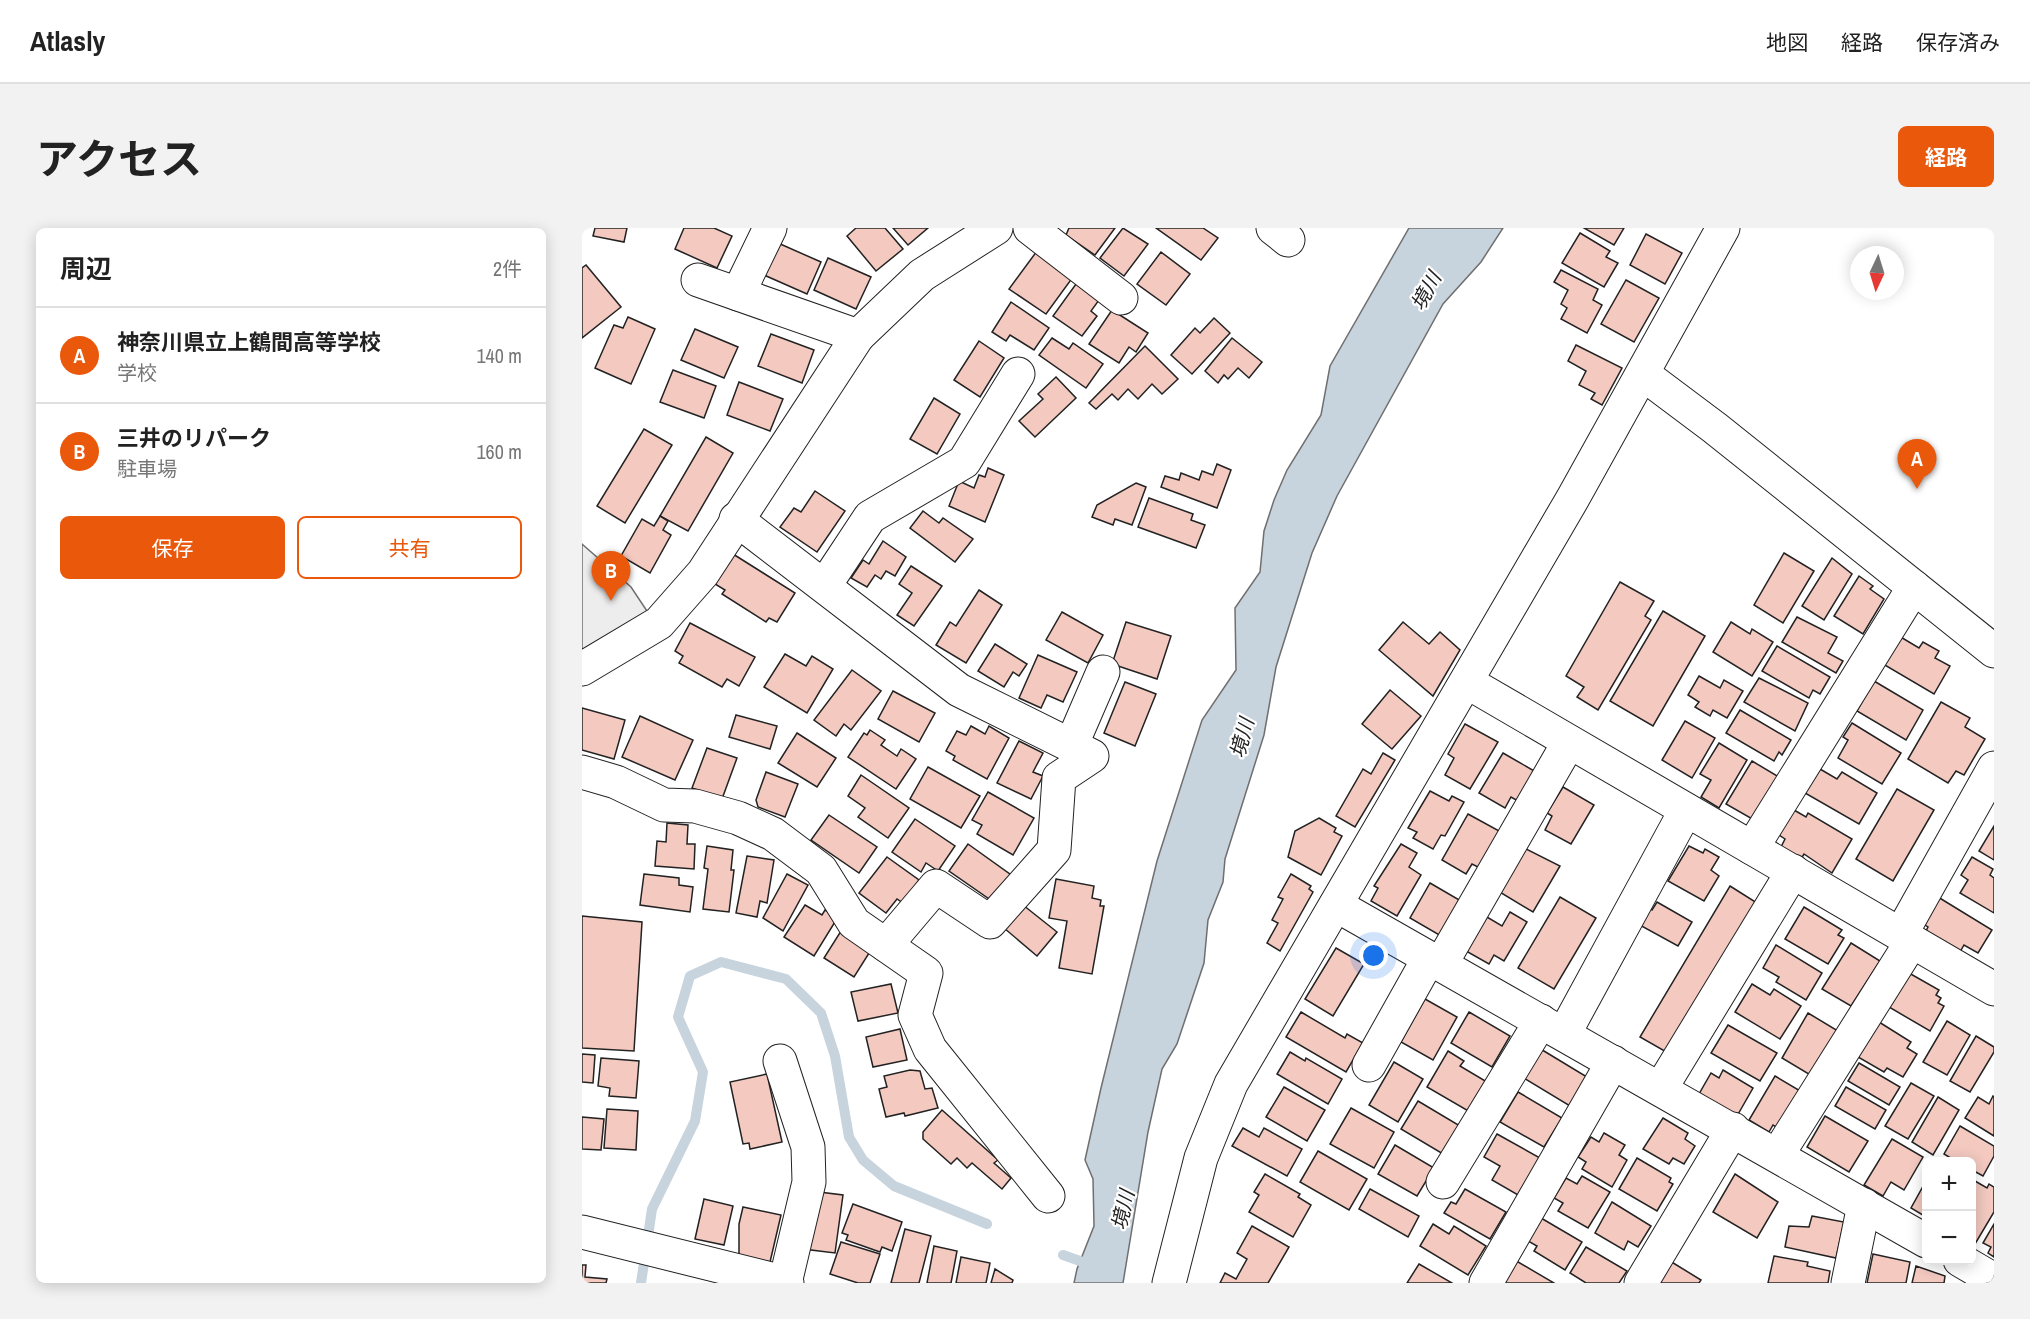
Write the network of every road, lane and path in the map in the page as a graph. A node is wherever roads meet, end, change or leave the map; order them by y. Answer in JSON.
{"nodes":[{"id":1,"x":770,"y":228,"type":"edge"},
{"id":2,"x":996,"y":228,"type":"edge"},
{"id":3,"x":1030,"y":228,"type":"edge"},
{"id":4,"x":1722,"y":228,"type":"edge"},
{"id":5,"x":698,"y":280,"type":"dead end"},
{"id":6,"x":738,"y":294,"type":"junction"},
{"id":7,"x":1121,"y":298,"type":"dead end"},
{"id":8,"x":858,"y":336,"type":"junction"},
{"id":9,"x":1018,"y":374,"type":"dead end"},
{"id":10,"x":1643,"y":374,"type":"junction"},
{"id":11,"x":736,"y":519,"type":"junction"},
{"id":12,"x":825,"y":585,"type":"junction"},
{"id":13,"x":1914,"y":587,"type":"junction"},
{"id":14,"x":1994,"y":651,"type":"edge"},
{"id":15,"x":582,"y":669,"type":"edge"},
{"id":16,"x":1103,"y":672,"type":"dead end"},
{"id":17,"x":1467,"y":682,"type":"junction"},
{"id":18,"x":1569,"y":742,"type":"junction"},
{"id":19,"x":1071,"y":746,"type":"junction"},
{"id":20,"x":1994,"y":768,"type":"edge"},
{"id":21,"x":582,"y":772,"type":"edge"},
{"id":22,"x":1686,"y":810,"type":"junction"},
{"id":23,"x":1752,"y":848,"type":"junction"},
{"id":24,"x":1793,"y":872,"type":"junction"},
{"id":25,"x":1336,"y":905,"type":"junction"},
{"id":26,"x":1906,"y":938,"type":"junction"},
{"id":27,"x":886,"y":945,"type":"junction"},
{"id":28,"x":1436,"y":961,"type":"junction"},
{"id":29,"x":1994,"y":988,"type":"edge"},
{"id":30,"x":1552,"y":1027,"type":"junction"},
{"id":31,"x":780,"y":1061,"type":"dead end"},
{"id":32,"x":1613,"y":1062,"type":"junction"},
{"id":33,"x":1369,"y":1065,"type":"dead end"},
{"id":34,"x":1660,"y":1088,"type":"junction"},
{"id":35,"x":1733,"y":1129,"type":"junction"},
{"id":36,"x":1778,"y":1154,"type":"junction"},
{"id":37,"x":1443,"y":1182,"type":"dead end"},
{"id":38,"x":1048,"y":1196,"type":"dead end"},
{"id":39,"x":1864,"y":1205,"type":"junction"},
{"id":40,"x":597,"y":1236,"type":"edge"},
{"id":41,"x":1922,"y":1239,"type":"edge"},
{"id":42,"x":1968,"y":1265,"type":"edge"},
{"id":43,"x":1994,"y":1280,"type":"edge"},
{"id":44,"x":785,"y":1283,"type":"edge"},
{"id":45,"x":1169,"y":1283,"type":"edge"},
{"id":46,"x":1486,"y":1283,"type":"edge"},
{"id":47,"x":1641,"y":1283,"type":"edge"},
{"id":48,"x":1848,"y":1283,"type":"edge"}],
"edges":[{"from":1,"to":6,"type":"street"},
{"from":2,"to":8,"type":"street"},
{"from":3,"to":7,"type":"street"},
{"from":4,"to":10,"type":"street"},
{"from":5,"to":6,"type":"street"},
{"from":6,"to":8,"type":"street"},
{"from":8,"to":11,"type":"street"},
{"from":9,"to":12,"type":"street"},
{"from":10,"to":13,"type":"street"},
{"from":10,"to":17,"type":"street"},
{"from":11,"to":12,"type":"street"},
{"from":11,"to":15,"type":"street"},
{"from":12,"to":19,"type":"street"},
{"from":13,"to":14,"type":"street"},
{"from":13,"to":23,"type":"street"},
{"from":16,"to":19,"type":"street"},
{"from":17,"to":18,"type":"street"},
{"from":17,"to":25,"type":"street"},
{"from":18,"to":22,"type":"street"},
{"from":18,"to":28,"type":"street"},
{"from":19,"to":27,"type":"street"},
{"from":20,"to":26,"type":"street"},
{"from":21,"to":27,"type":"street"},
{"from":22,"to":23,"type":"street"},
{"from":22,"to":30,"type":"street"},
{"from":23,"to":24,"type":"street"},
{"from":24,"to":26,"type":"street"},
{"from":24,"to":34,"type":"street"},
{"from":25,"to":28,"type":"street"},
{"from":25,"to":45,"type":"street"},
{"from":26,"to":29,"type":"street"},
{"from":26,"to":36,"type":"street"},
{"from":27,"to":38,"type":"street"},
{"from":28,"to":30,"type":"street"},
{"from":28,"to":33,"type":"street"},
{"from":30,"to":32,"type":"street"},
{"from":30,"to":37,"type":"street"},
{"from":31,"to":44,"type":"street"},
{"from":32,"to":34,"type":"street"},
{"from":32,"to":46,"type":"street"},
{"from":34,"to":35,"type":"street"},
{"from":35,"to":36,"type":"street"},
{"from":35,"to":47,"type":"street"},
{"from":36,"to":39,"type":"street"},
{"from":39,"to":41,"type":"street"},
{"from":39,"to":48,"type":"street"},
{"from":40,"to":44,"type":"street"},
{"from":42,"to":43,"type":"street"}]}
